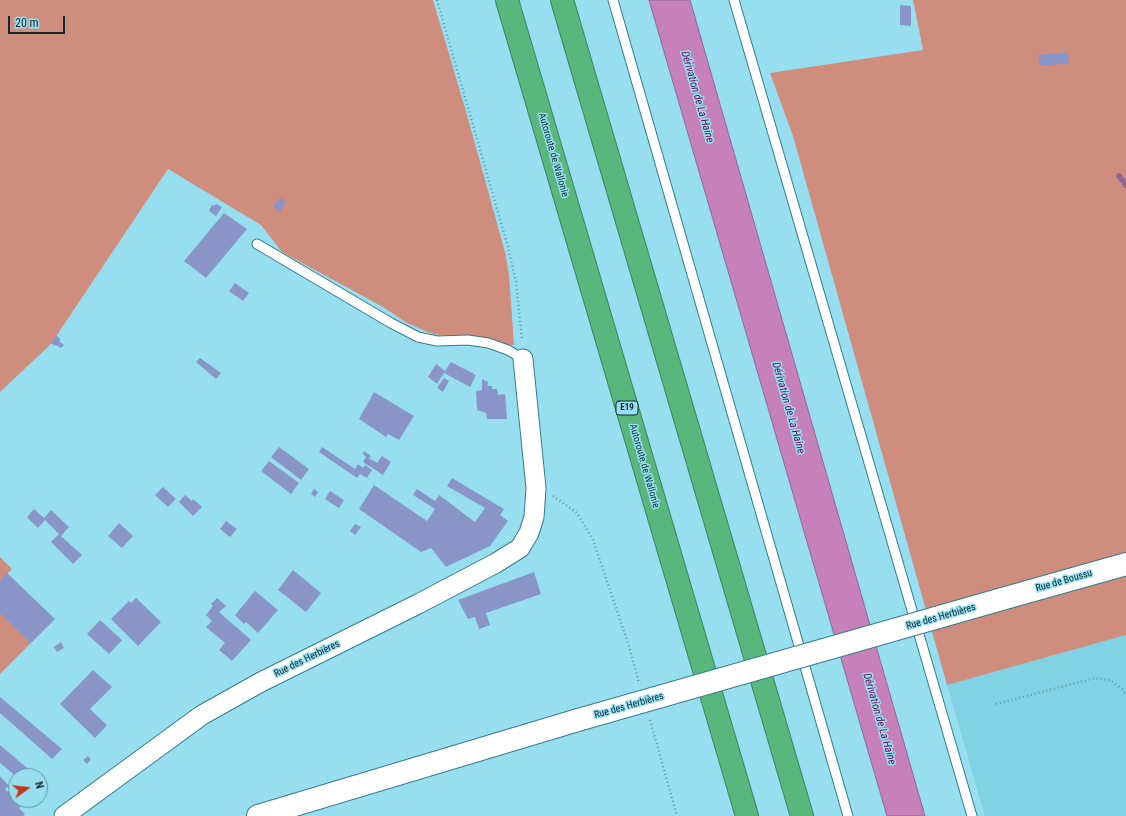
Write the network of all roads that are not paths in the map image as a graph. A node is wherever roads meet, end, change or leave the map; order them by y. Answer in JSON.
{"nodes":[{"id":1,"x":507,"y":0,"type":"edge"},
{"id":2,"x":562,"y":0,"type":"edge"},
{"id":3,"x":613,"y":0,"type":"edge"},
{"id":4,"x":734,"y":0,"type":"edge"},
{"id":5,"x":257,"y":244,"type":"dead end"},
{"id":6,"x":523,"y":359,"type":"joint"},
{"id":7,"x":1126,"y":564,"type":"edge"},
{"id":8,"x":1002,"y":599,"type":"joint"},
{"id":9,"x":64,"y":816,"type":"edge"},
{"id":10,"x":258,"y":816,"type":"edge"},
{"id":11,"x":747,"y":816,"type":"edge"},
{"id":12,"x":802,"y":816,"type":"edge"},
{"id":13,"x":848,"y":816,"type":"edge"},
{"id":14,"x":972,"y":816,"type":"edge"}],
"edges":[{"from":1,"to":11,"type":"highway","name":"Autoroute de Wallonie","number":"E19"},
{"from":2,"to":12,"type":"highway"},
{"from":3,"to":13,"type":"lane"},
{"from":4,"to":14,"type":"lane"},
{"from":5,"to":6,"type":"lane"},
{"from":6,"to":9,"type":"street","name":"Rue des Herbières"},
{"from":7,"to":8,"type":"street","name":"Rue de Boussu"},
{"from":8,"to":10,"type":"street","name":"Rue des Herbières","bridge":true}]}
